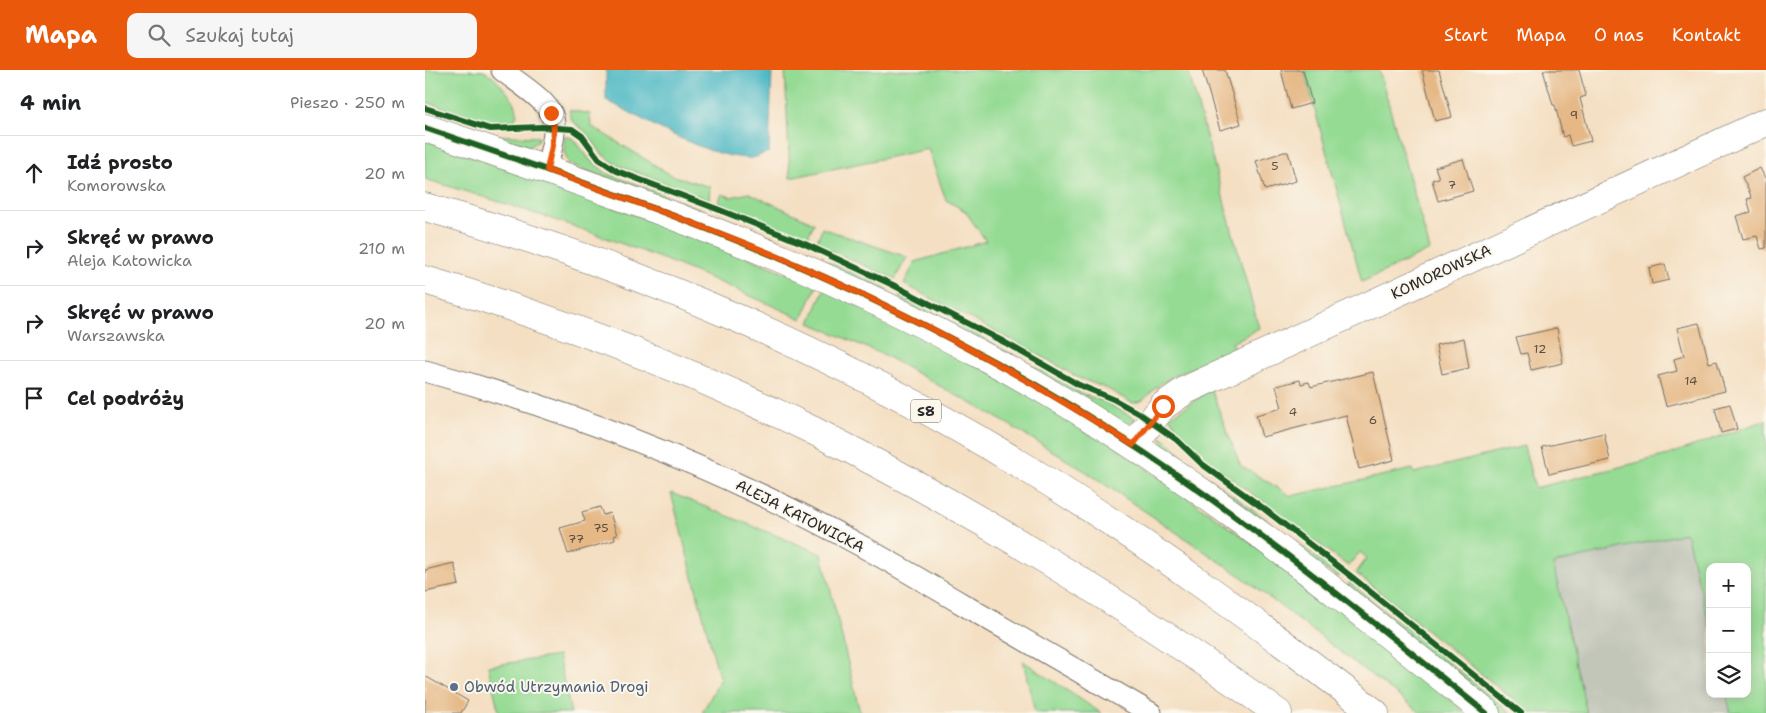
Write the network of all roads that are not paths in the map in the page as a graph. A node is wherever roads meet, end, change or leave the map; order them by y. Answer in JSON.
{"nodes":[{"id":1,"x":502,"y":70,"type":"edge"},
{"id":2,"x":1766,"y":122,"type":"edge"},
{"id":3,"x":425,"y":128,"type":"edge"},
{"id":4,"x":547,"y":170,"type":"junction"},
{"id":5,"x":425,"y":207,"type":"edge"},
{"id":6,"x":425,"y":280,"type":"edge"},
{"id":7,"x":425,"y":371,"type":"edge"},
{"id":8,"x":1133,"y":445,"type":"junction"},
{"id":9,"x":1151,"y":713,"type":"edge"},
{"id":10,"x":1278,"y":713,"type":"edge"},
{"id":11,"x":1375,"y":713,"type":"edge"},
{"id":12,"x":1486,"y":713,"type":"edge"}],
"edges":[{"from":1,"to":4,"type":"street"},
{"from":2,"to":8,"type":"main road","name":"KOMOROWSKA"},
{"from":3,"to":4,"type":"main road"},
{"from":4,"to":8,"type":"main road"},
{"from":5,"to":11,"type":"main road","number":"S8"},
{"from":6,"to":10,"type":"main road"},
{"from":7,"to":9,"type":"street","name":"ALEJA KATOWICKA"},
{"from":8,"to":12,"type":"main road"}]}
